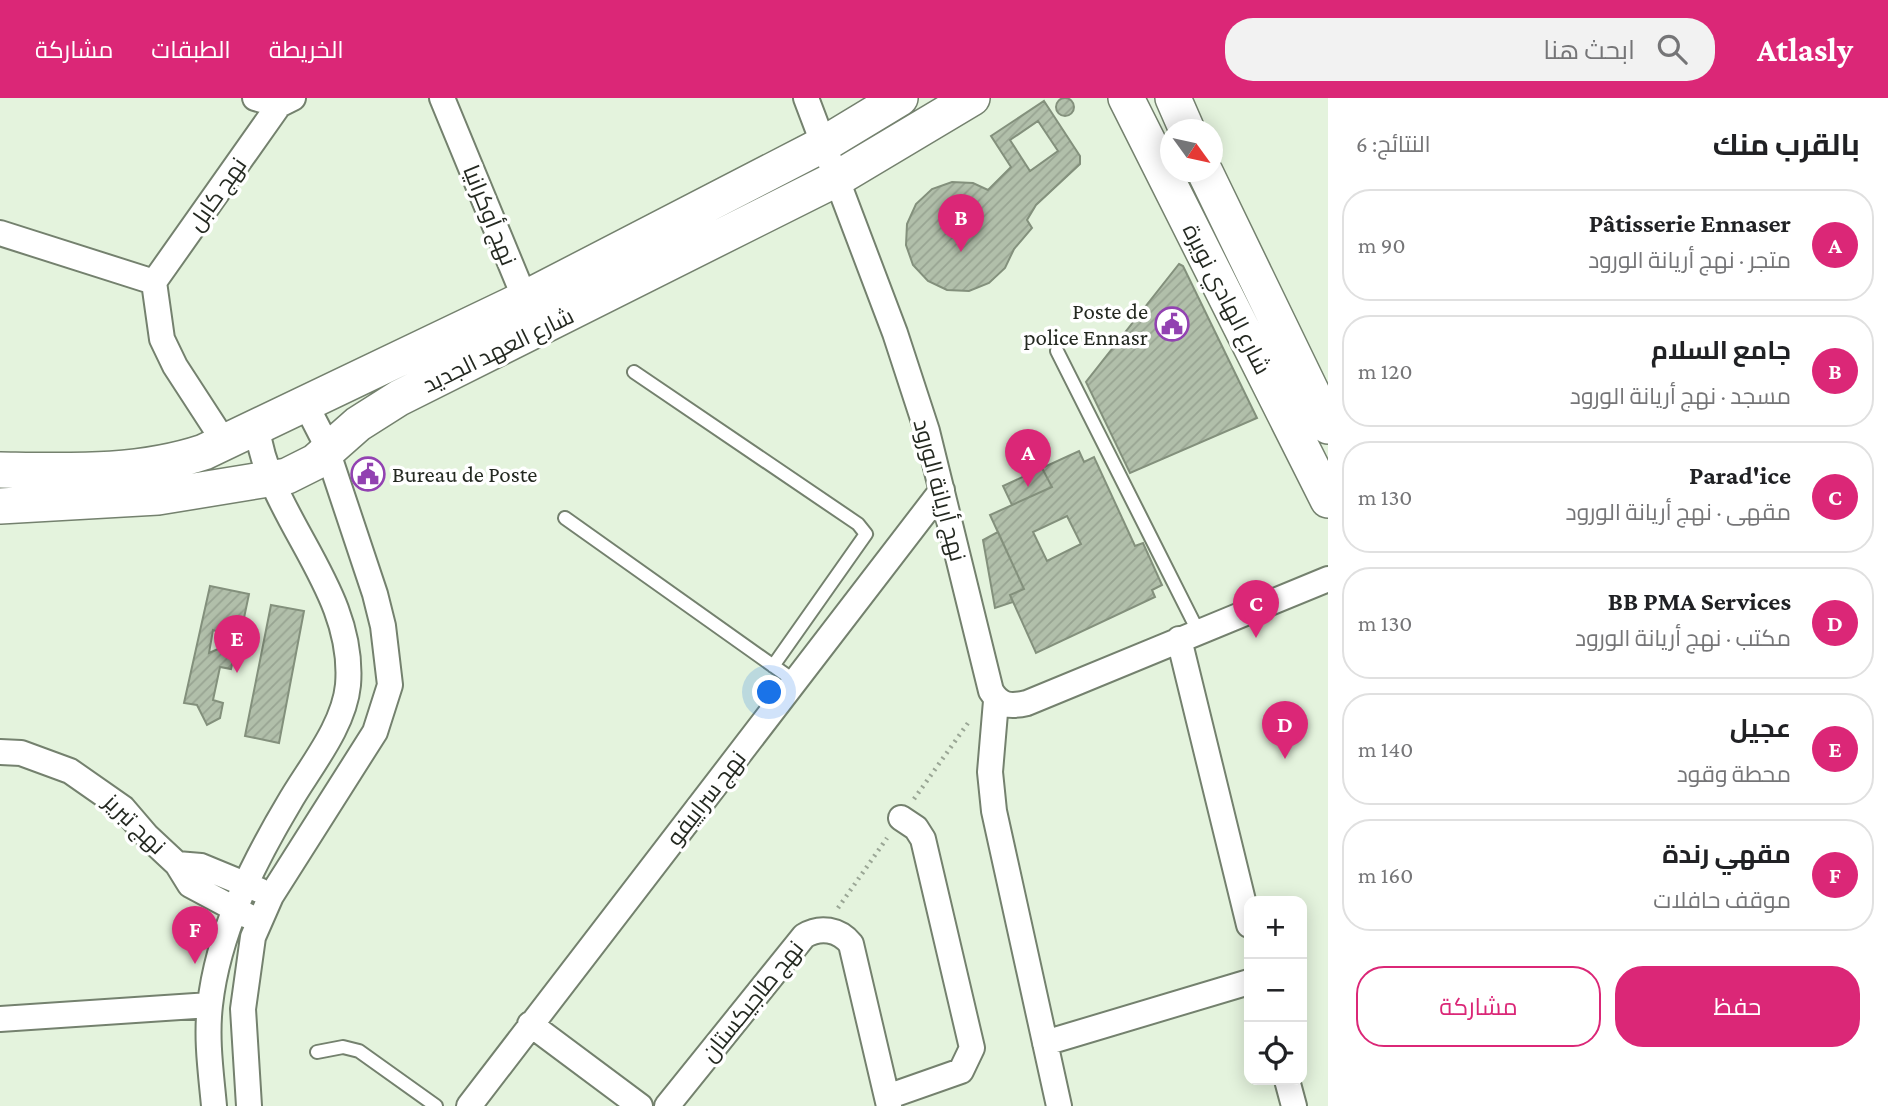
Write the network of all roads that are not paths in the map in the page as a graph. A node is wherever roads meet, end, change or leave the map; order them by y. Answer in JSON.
{"nodes":[{"id":1,"x":255,"y":98,"type":"edge"},
{"id":2,"x":442,"y":98,"type":"edge"},
{"id":3,"x":806,"y":98,"type":"edge"},
{"id":4,"x":900,"y":98,"type":"edge"},
{"id":5,"x":972,"y":98,"type":"edge"},
{"id":6,"x":1126,"y":98,"type":"edge"},
{"id":7,"x":1173,"y":98,"type":"edge"},
{"id":8,"x":287,"y":102,"type":"edge"},
{"id":9,"x":1182,"y":119,"type":"edge"},
{"id":10,"x":824,"y":144,"type":"junction"},
{"id":11,"x":838,"y":178,"type":"junction"},
{"id":12,"x":1195,"y":186,"type":"edge"},
{"id":13,"x":0,"y":233,"type":"edge"},
{"id":14,"x":154,"y":282,"type":"junction"},
{"id":15,"x":524,"y":299,"type":"junction"},
{"id":16,"x":539,"y":330,"type":"junction"},
{"id":17,"x":1057,"y":351,"type":"dead end"},
{"id":18,"x":634,"y":372,"type":"dead end"},
{"id":19,"x":305,"y":403,"type":"junction"},
{"id":20,"x":1328,"y":426,"type":"edge"},
{"id":21,"x":257,"y":427,"type":"junction"},
{"id":22,"x":225,"y":443,"type":"junction"},
{"id":23,"x":327,"y":452,"type":"junction"},
{"id":24,"x":0,"y":470,"type":"edge"},
{"id":25,"x":272,"y":479,"type":"junction"},
{"id":26,"x":942,"y":490,"type":"junction"},
{"id":27,"x":1328,"y":500,"type":"edge"},
{"id":28,"x":0,"y":506,"type":"edge"},
{"id":29,"x":565,"y":518,"type":"dead end"},
{"id":30,"x":1328,"y":579,"type":"edge"},
{"id":31,"x":1188,"y":635,"type":"junction"},
{"id":32,"x":773,"y":666,"type":"junction"},
{"id":33,"x":796,"y":682,"type":"junction"},
{"id":34,"x":996,"y":701,"type":"junction"},
{"id":35,"x":0,"y":752,"type":"edge"},
{"id":36,"x":901,"y":818,"type":"dead end"},
{"id":37,"x":177,"y":864,"type":"junction"},
{"id":38,"x":246,"y":884,"type":"junction"},
{"id":39,"x":271,"y":895,"type":"junction"},
{"id":40,"x":1244,"y":901,"type":"edge"},
{"id":41,"x":235,"y":910,"type":"junction"},
{"id":42,"x":260,"y":921,"type":"junction"},
{"id":43,"x":1244,"y":983,"type":"edge"},
{"id":44,"x":210,"y":1005,"type":"junction"},
{"id":45,"x":0,"y":1020,"type":"edge"},
{"id":46,"x":530,"y":1024,"type":"junction"},
{"id":47,"x":1045,"y":1043,"type":"junction"},
{"id":48,"x":317,"y":1052,"type":"dead end"},
{"id":49,"x":1288,"y":1085,"type":"edge"},
{"id":50,"x":888,"y":1102,"type":"edge"},
{"id":51,"x":214,"y":1106,"type":"edge"},
{"id":52,"x":249,"y":1106,"type":"edge"},
{"id":53,"x":436,"y":1106,"type":"edge"},
{"id":54,"x":469,"y":1106,"type":"edge"},
{"id":55,"x":640,"y":1106,"type":"edge"},
{"id":56,"x":667,"y":1106,"type":"edge"},
{"id":57,"x":1059,"y":1106,"type":"edge"},
{"id":58,"x":1294,"y":1106,"type":"edge"}],
"edges":[{"from":1,"to":8,"type":"street"},
{"from":2,"to":15,"type":"street","name":"نهج أوكرانيا"},
{"from":3,"to":10,"type":"street","name":"نهج أريانة الورود"},
{"from":4,"to":10,"type":"main road","name":"شارع العهد الجديد"},
{"from":5,"to":11,"type":"main road","name":"شارع العهد الجديد"},
{"from":6,"to":12,"type":"main road","name":"شارع الهادي نويرة"},
{"from":7,"to":9,"type":"main road"},
{"from":8,"to":14,"type":"street","name":"نهج كابل"},
{"from":10,"to":11,"type":"street","name":"نهج أريانة الورود"},
{"from":10,"to":15,"type":"main road","name":"شارع العهد الجديد"},
{"from":11,"to":16,"type":"main road","name":"شارع العهد الجديد"},
{"from":11,"to":26,"type":"street","name":"نهج أريانة الورود"},
{"from":12,"to":20,"type":"main road","name":"شارع الهادي نويرة"},
{"from":12,"to":27,"type":"main road","name":"شارع الهادي نويرة"},
{"from":13,"to":14,"type":"street"},
{"from":14,"to":22,"type":"street"},
{"from":15,"to":16,"type":"street","name":"نهج أوكرانيا"},
{"from":15,"to":19,"type":"main road","name":"شارع العهد الجديد"},
{"from":16,"to":23,"type":"main road","name":"شارع العهد الجديد"},
{"from":17,"to":31,"type":"lane"},
{"from":18,"to":32,"type":"lane"},
{"from":19,"to":21,"type":"main road","name":"شارع العهد الجديد"},
{"from":19,"to":23,"type":"street"},
{"from":21,"to":22,"type":"main road","name":"شارع العهد الجديد"},
{"from":21,"to":25,"type":"street"},
{"from":22,"to":24,"type":"main road","name":"شارع العهد الجديد"},
{"from":23,"to":25,"type":"main road","name":"شارع العهد الجديد"},
{"from":23,"to":39,"type":"street"},
{"from":25,"to":28,"type":"main road","name":"شارع العهد الجديد"},
{"from":25,"to":38,"type":"street"},
{"from":26,"to":33,"type":"street","name":"نهج سراييفو"},
{"from":26,"to":34,"type":"street","name":"نهج أريانة الورود"},
{"from":29,"to":32,"type":"lane"},
{"from":30,"to":31,"type":"street"},
{"from":31,"to":34,"type":"street"},
{"from":31,"to":40,"type":"street"},
{"from":32,"to":33,"type":"lane"},
{"from":33,"to":46,"type":"street","name":"نهج سراييفو"},
{"from":34,"to":47,"type":"street"},
{"from":35,"to":37,"type":"street","name":"نهج تبريز"},
{"from":36,"to":50,"type":"street"},
{"from":37,"to":38,"type":"street","name":"نهج تبريز"},
{"from":37,"to":41,"type":"street"},
{"from":38,"to":39,"type":"street","name":"نهج تبريز"},
{"from":38,"to":41,"type":"street"},
{"from":39,"to":42,"type":"street"},
{"from":41,"to":42,"type":"street"},
{"from":41,"to":44,"type":"street"},
{"from":42,"to":52,"type":"street"},
{"from":43,"to":47,"type":"street"},
{"from":44,"to":45,"type":"street"},
{"from":44,"to":51,"type":"street"},
{"from":46,"to":54,"type":"street","name":"نهج سراييفو"},
{"from":46,"to":55,"type":"street"},
{"from":47,"to":57,"type":"street"},
{"from":48,"to":53,"type":"lane"},
{"from":49,"to":58,"type":"street"},
{"from":50,"to":56,"type":"street","name":"نهج طاجيكستان"}]}
